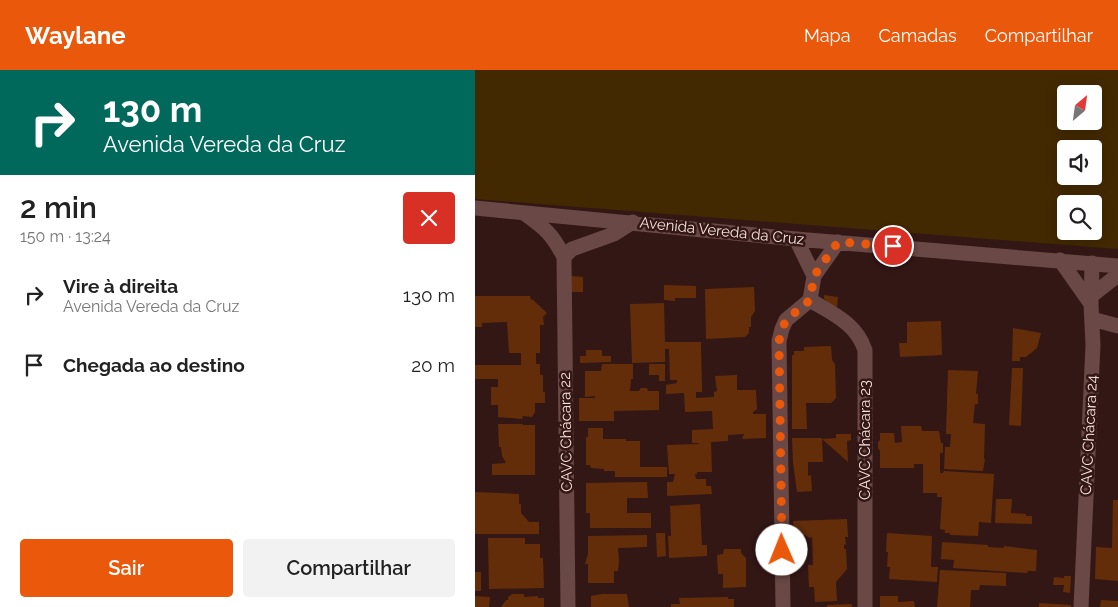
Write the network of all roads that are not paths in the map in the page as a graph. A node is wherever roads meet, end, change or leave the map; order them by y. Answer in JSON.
{"nodes":[{"id":1,"x":475,"y":208,"type":"edge"},
{"id":2,"x":523,"y":213,"type":"junction"},
{"id":3,"x":633,"y":222,"type":"junction"},
{"id":4,"x":796,"y":239,"type":"junction"},
{"id":5,"x":838,"y":242,"type":"junction"},
{"id":6,"x":564,"y":257,"type":"junction"},
{"id":7,"x":1060,"y":260,"type":"junction"},
{"id":8,"x":1092,"y":264,"type":"junction"},
{"id":9,"x":1118,"y":266,"type":"edge"},
{"id":10,"x":1118,"y":275,"type":"edge"},
{"id":11,"x":814,"y":276,"type":"junction"},
{"id":12,"x":810,"y":300,"type":"junction"},
{"id":13,"x":1091,"y":306,"type":"junction"},
{"id":14,"x":1118,"y":326,"type":"edge"},
{"id":15,"x":568,"y":607,"type":"edge"},
{"id":16,"x":783,"y":607,"type":"edge"},
{"id":17,"x":865,"y":607,"type":"edge"},
{"id":18,"x":1081,"y":607,"type":"edge"}],
"edges":[{"from":1,"to":2,"type":"street","name":"Avenida Vereda da Cruz"},
{"from":2,"to":3,"type":"street","name":"Avenida Vereda da Cruz"},
{"from":2,"to":6,"type":"street"},
{"from":3,"to":4,"type":"street","name":"Avenida Vereda da Cruz"},
{"from":3,"to":6,"type":"street"},
{"from":4,"to":5,"type":"street","name":"Avenida Vereda da Cruz"},
{"from":4,"to":11,"type":"street"},
{"from":5,"to":7,"type":"street","name":"Avenida Vereda da Cruz"},
{"from":5,"to":11,"type":"street"},
{"from":6,"to":15,"type":"street","name":"CAVC Chácara 22"},
{"from":7,"to":8,"type":"street","name":"Avenida Vereda da Cruz"},
{"from":7,"to":13,"type":"street"},
{"from":8,"to":9,"type":"street","name":"Avenida Vereda da Cruz"},
{"from":8,"to":13,"type":"street","name":"CAVC Chácara 24"},
{"from":10,"to":13,"type":"street"},
{"from":11,"to":12,"type":"street"},
{"from":12,"to":16,"type":"street"},
{"from":12,"to":17,"type":"street","name":"CAVC Chácara 23"},
{"from":13,"to":14,"type":"street"},
{"from":13,"to":18,"type":"street","name":"CAVC Chácara 24"}]}
